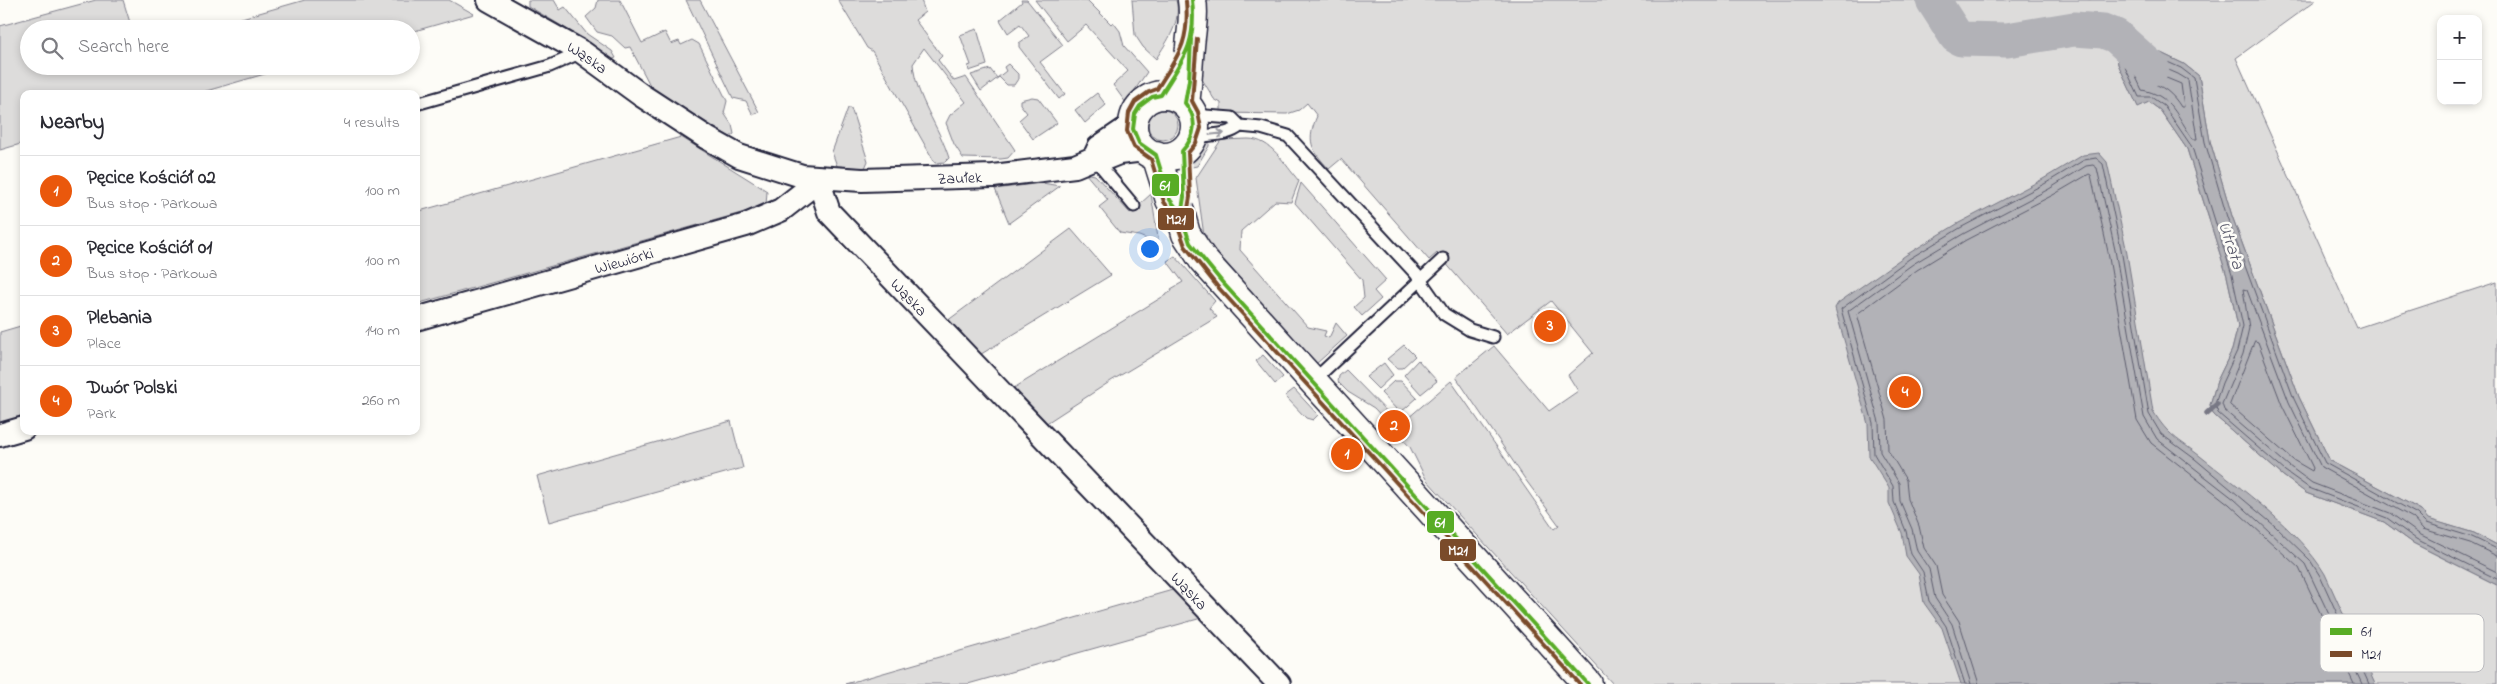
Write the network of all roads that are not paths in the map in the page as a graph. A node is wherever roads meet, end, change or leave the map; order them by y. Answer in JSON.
{"nodes":[{"id":1,"x":489,"y":0,"type":"edge"},
{"id":2,"x":1192,"y":0,"type":"edge"},
{"id":3,"x":582,"y":52,"type":"junction"},
{"id":4,"x":420,"y":103,"type":"edge"},
{"id":5,"x":1182,"y":121,"type":"junction"},
{"id":6,"x":1133,"y":124,"type":"junction"},
{"id":7,"x":1240,"y":126,"type":"junction"},
{"id":8,"x":1150,"y":153,"type":"junction"},
{"id":9,"x":1094,"y":158,"type":"junction"},
{"id":10,"x":822,"y":178,"type":"junction"},
{"id":11,"x":1134,"y":206,"type":"dead end"},
{"id":12,"x":1180,"y":212,"type":"junction"},
{"id":13,"x":1443,"y":259,"type":"dead end"},
{"id":14,"x":1421,"y":281,"type":"junction"},
{"id":15,"x":420,"y":318,"type":"edge"},
{"id":16,"x":1493,"y":337,"type":"dead end"},
{"id":17,"x":1312,"y":381,"type":"junction"},
{"id":18,"x":20,"y":429,"type":"edge"},
{"id":19,"x":0,"y":435,"type":"edge"},
{"id":20,"x":1279,"y":684,"type":"edge"},
{"id":21,"x":1588,"y":684,"type":"edge"}],
"edges":[{"from":1,"to":3,"type":"street","name":"Wąska"},
{"from":2,"to":5,"type":"street"},
{"from":3,"to":4,"type":"lane"},
{"from":3,"to":10,"type":"street","name":"Wąska"},
{"from":5,"to":6,"type":"street"},
{"from":5,"to":7,"type":"lane"},
{"from":5,"to":7,"type":"lane","one_way":true},
{"from":5,"to":8,"type":"street"},
{"from":5,"to":12,"type":"street"},
{"from":6,"to":8,"type":"street"},
{"from":6,"to":9,"type":"street"},
{"from":7,"to":14,"type":"lane"},
{"from":8,"to":9,"type":"street","name":"Zaułek"},
{"from":8,"to":12,"type":"street"},
{"from":9,"to":10,"type":"street","name":"Zaułek"},
{"from":9,"to":11,"type":"lane"},
{"from":10,"to":15,"type":"street","name":"Wiewiórki"},
{"from":10,"to":20,"type":"street","name":"Wąska"},
{"from":12,"to":17,"type":"street"},
{"from":13,"to":14,"type":"lane"},
{"from":14,"to":16,"type":"lane"},
{"from":14,"to":17,"type":"lane"},
{"from":17,"to":21,"type":"street"},
{"from":18,"to":19,"type":"street"}]}
